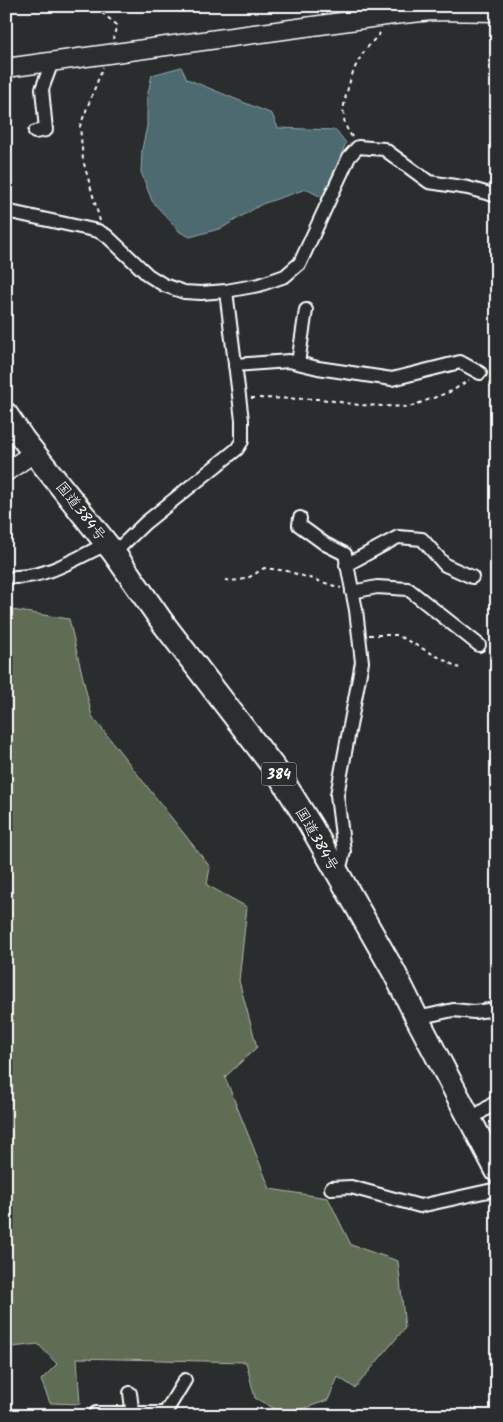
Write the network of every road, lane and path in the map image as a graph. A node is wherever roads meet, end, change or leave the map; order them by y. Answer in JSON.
{"nodes":[{"id":1,"x":98,"y":6,"type":"edge"},
{"id":2,"x":431,"y":9,"type":"edge"},
{"id":3,"x":497,"y":12,"type":"edge"},
{"id":4,"x":393,"y":15,"type":"junction"},
{"id":5,"x":109,"y":54,"type":"junction"},
{"id":6,"x":52,"y":62,"type":"junction"},
{"id":7,"x":6,"y":68,"type":"edge"},
{"id":8,"x":35,"y":132,"type":"dead end"},
{"id":9,"x":358,"y":147,"type":"junction"},
{"id":10,"x":497,"y":196,"type":"edge"},
{"id":11,"x":6,"y":211,"type":"edge"},
{"id":12,"x":103,"y":234,"type":"junction"},
{"id":13,"x":226,"y":291,"type":"junction"},
{"id":14,"x":306,"y":310,"type":"dead end"},
{"id":15,"x":298,"y":363,"type":"junction"},
{"id":16,"x":235,"y":365,"type":"junction"},
{"id":17,"x":480,"y":373,"type":"joint"},
{"id":18,"x":238,"y":397,"type":"junction"},
{"id":19,"x":6,"y":414,"type":"edge"},
{"id":20,"x":35,"y":452,"type":"junction"},
{"id":21,"x":6,"y":472,"type":"edge"},
{"id":22,"x":300,"y":518,"type":"dead end"},
{"id":23,"x":110,"y":548,"type":"junction"},
{"id":24,"x":346,"y":565,"type":"junction"},
{"id":25,"x":15,"y":577,"type":"dead end"},
{"id":26,"x":472,"y":577,"type":"dead end"},
{"id":27,"x":225,"y":580,"type":"dead end"},
{"id":28,"x":352,"y":592,"type":"junction"},
{"id":29,"x":359,"y":635,"type":"junction"},
{"id":30,"x":479,"y":645,"type":"dead end"},
{"id":31,"x":459,"y":668,"type":"dead end"},
{"id":32,"x":338,"y":874,"type":"junction"},
{"id":33,"x":497,"y":1009,"type":"edge"},
{"id":34,"x":416,"y":1018,"type":"junction"},
{"id":35,"x":497,"y":1101,"type":"edge"},
{"id":36,"x":470,"y":1120,"type":"junction"},
{"id":37,"x":497,"y":1171,"type":"edge"},
{"id":38,"x":331,"y":1188,"type":"dead end"},
{"id":39,"x":497,"y":1190,"type":"edge"},
{"id":40,"x":185,"y":1380,"type":"dead end"},
{"id":41,"x":130,"y":1393,"type":"dead end"},
{"id":42,"x":96,"y":1413,"type":"dead end"},
{"id":43,"x":132,"y":1414,"type":"edge"}],
"edges":[{"from":1,"to":5,"type":"path"},
{"from":2,"to":3,"type":"street"},
{"from":2,"to":4,"type":"street"},
{"from":4,"to":5,"type":"street"},
{"from":4,"to":9,"type":"path"},
{"from":5,"to":6,"type":"street"},
{"from":5,"to":12,"type":"path"},
{"from":6,"to":7,"type":"street"},
{"from":6,"to":8,"type":"street"},
{"from":9,"to":10,"type":"street"},
{"from":9,"to":13,"type":"street"},
{"from":11,"to":12,"type":"street"},
{"from":12,"to":13,"type":"street"},
{"from":13,"to":16,"type":"street"},
{"from":14,"to":15,"type":"street"},
{"from":15,"to":16,"type":"street"},
{"from":15,"to":17,"type":"street"},
{"from":16,"to":18,"type":"street"},
{"from":17,"to":18,"type":"path"},
{"from":18,"to":23,"type":"street"},
{"from":19,"to":20,"type":"highway","name":"国道384号","number":"384"},
{"from":20,"to":21,"type":"street"},
{"from":20,"to":23,"type":"highway","name":"国道384号","number":"384"},
{"from":22,"to":24,"type":"street"},
{"from":23,"to":25,"type":"street"},
{"from":23,"to":32,"type":"highway","name":"国道384号","number":"384"},
{"from":24,"to":26,"type":"street"},
{"from":24,"to":28,"type":"street"},
{"from":27,"to":28,"type":"path"},
{"from":28,"to":29,"type":"street"},
{"from":28,"to":30,"type":"street"},
{"from":29,"to":31,"type":"path"},
{"from":29,"to":32,"type":"street"},
{"from":32,"to":34,"type":"highway","name":"国道384号","number":"384"},
{"from":33,"to":34,"type":"street"},
{"from":34,"to":36,"type":"highway","name":"国道384号","number":"384"},
{"from":35,"to":36,"type":"street"},
{"from":36,"to":37,"type":"highway","name":"国道384号","number":"384"},
{"from":38,"to":39,"type":"street"},
{"from":40,"to":43,"type":"street"},
{"from":41,"to":43,"type":"street"},
{"from":42,"to":43,"type":"street"}]}
